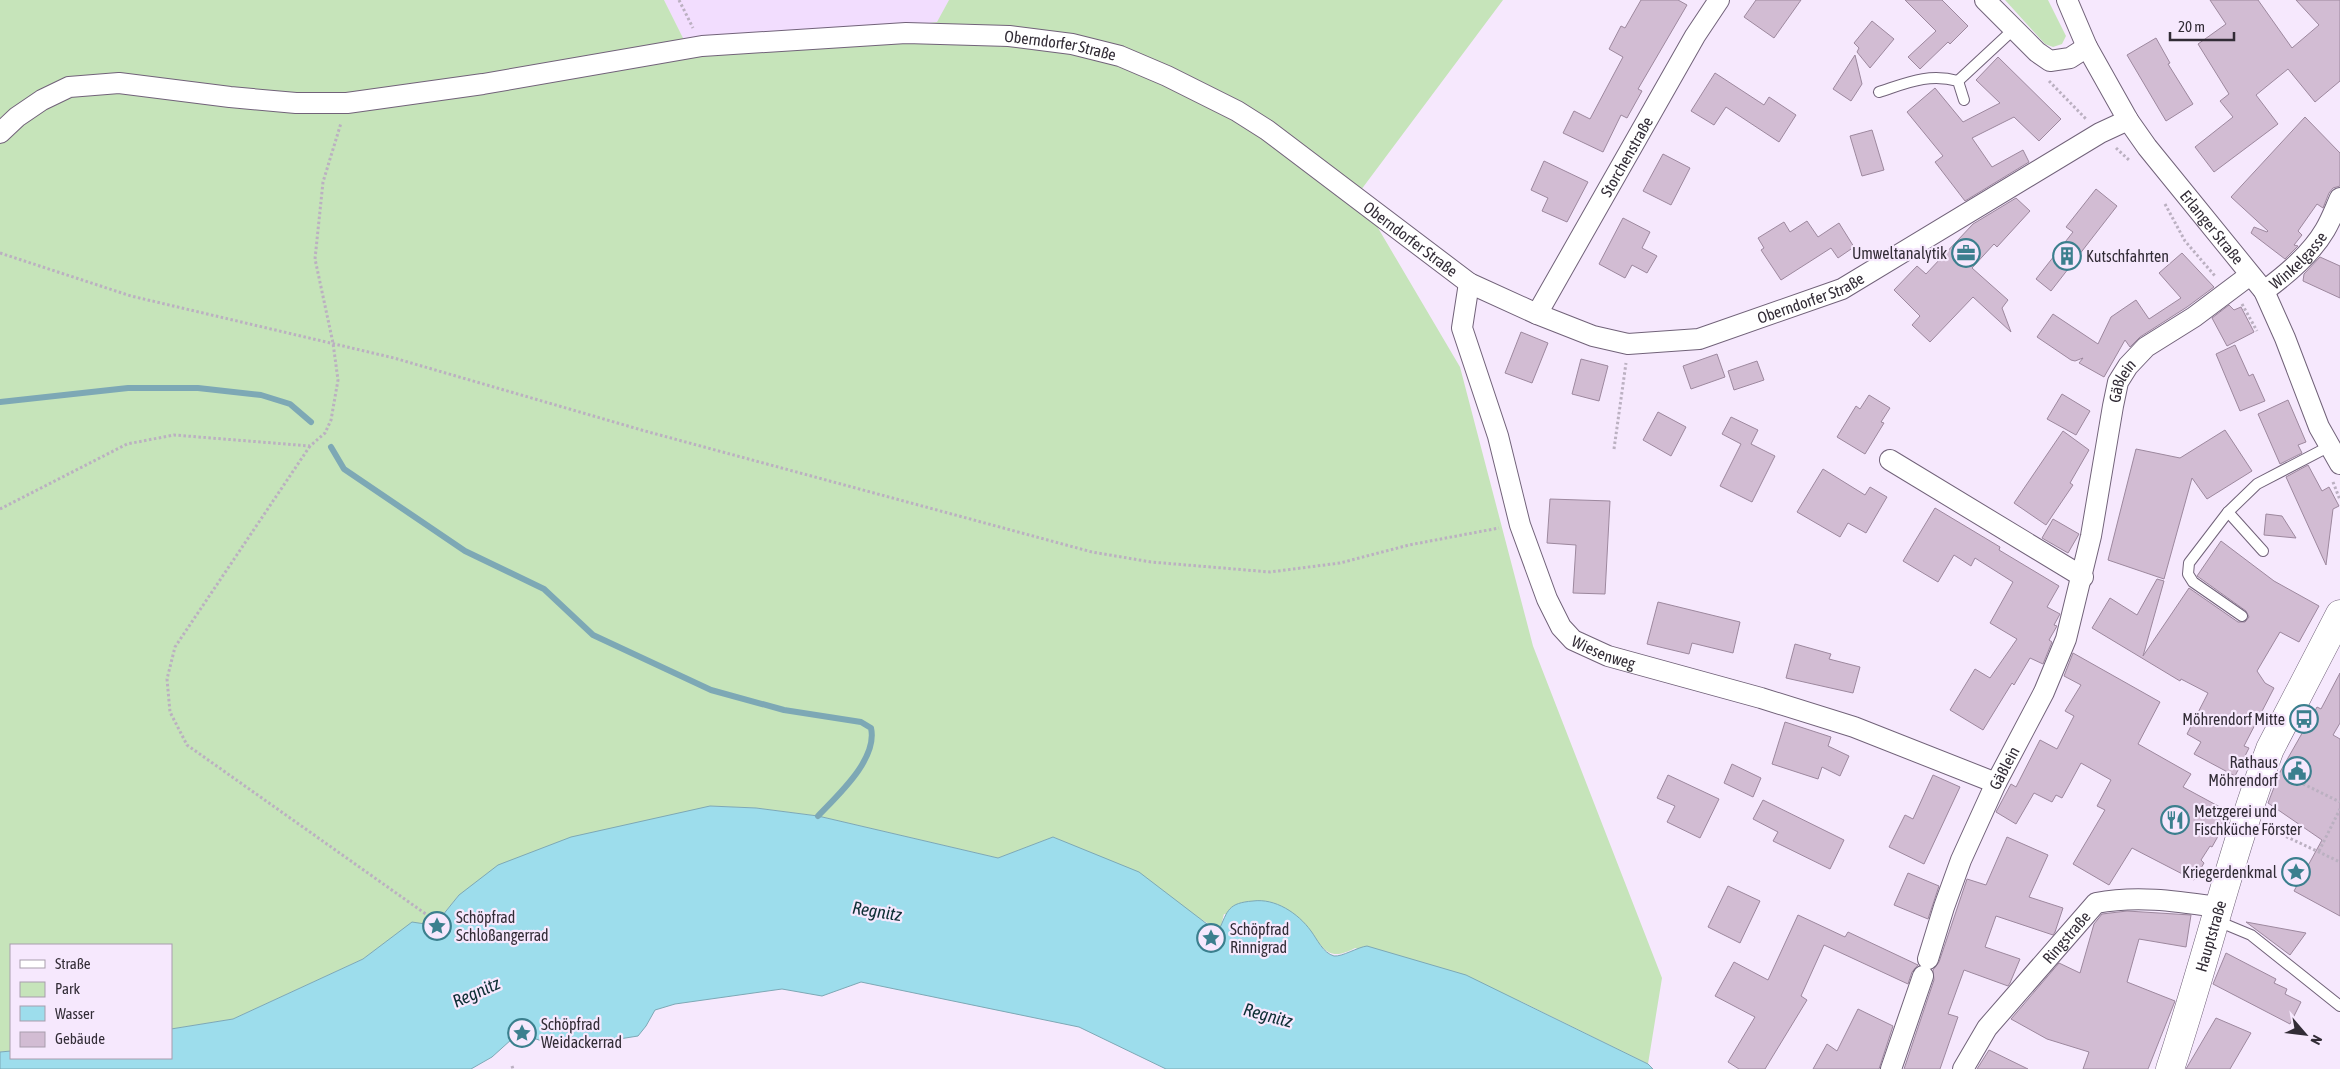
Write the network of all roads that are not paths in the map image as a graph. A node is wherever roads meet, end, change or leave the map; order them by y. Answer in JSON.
{"nodes":[{"id":1,"x":1719,"y":0,"type":"edge"},
{"id":2,"x":1985,"y":0,"type":"edge"},
{"id":3,"x":2067,"y":0,"type":"edge"},
{"id":4,"x":2014,"y":29,"type":"junction"},
{"id":5,"x":2087,"y":47,"type":"junction"},
{"id":6,"x":1958,"y":81,"type":"junction"},
{"id":7,"x":1879,"y":92,"type":"dead end"},
{"id":8,"x":1964,"y":100,"type":"dead end"},
{"id":9,"x":2128,"y":120,"type":"junction"},
{"id":10,"x":0,"y":133,"type":"edge"},
{"id":11,"x":2340,"y":198,"type":"edge"},
{"id":12,"x":2250,"y":275,"type":"junction"},
{"id":13,"x":1469,"y":283,"type":"junction"},
{"id":14,"x":2264,"y":292,"type":"junction"},
{"id":15,"x":1537,"y":314,"type":"junction"},
{"id":16,"x":2324,"y":449,"type":"junction"},
{"id":17,"x":1890,"y":460,"type":"dead end"},
{"id":18,"x":2340,"y":464,"type":"edge"},
{"id":19,"x":2228,"y":512,"type":"junction"},
{"id":20,"x":2264,"y":551,"type":"dead end"},
{"id":21,"x":2083,"y":578,"type":"junction"},
{"id":22,"x":2340,"y":614,"type":"edge"},
{"id":23,"x":2242,"y":616,"type":"dead end"},
{"id":24,"x":1996,"y":783,"type":"junction"},
{"id":25,"x":2216,"y":914,"type":"junction"},
{"id":26,"x":2340,"y":1006,"type":"edge"},
{"id":27,"x":1891,"y":1069,"type":"edge"},
{"id":28,"x":1963,"y":1069,"type":"edge"},
{"id":29,"x":2170,"y":1069,"type":"edge"}],
"edges":[{"from":1,"to":15,"type":"street","name":"Storchenstraße"},
{"from":2,"to":4,"type":"street"},
{"from":3,"to":5,"type":"street","name":"Erlanger Straße"},
{"from":4,"to":5,"type":"street"},
{"from":4,"to":6,"type":"lane"},
{"from":5,"to":9,"type":"street","name":"Erlanger Straße"},
{"from":6,"to":7,"type":"lane"},
{"from":6,"to":8,"type":"lane"},
{"from":9,"to":12,"type":"street","name":"Erlanger Straße"},
{"from":9,"to":15,"type":"street","name":"Oberndorfer Straße"},
{"from":10,"to":13,"type":"street","name":"Oberndorfer Straße"},
{"from":11,"to":14,"type":"street","name":"Winkelgasse"},
{"from":12,"to":14,"type":"street","name":"Erlanger Straße"},
{"from":12,"to":21,"type":"street","name":"Gäßlein"},
{"from":13,"to":15,"type":"street","name":"Oberndorfer Straße"},
{"from":13,"to":24,"type":"street","name":"Wiesenweg"},
{"from":14,"to":16,"type":"street","name":"Erlanger Straße"},
{"from":16,"to":18,"type":"street","name":"Erlanger Straße"},
{"from":16,"to":19,"type":"lane"},
{"from":17,"to":21,"type":"street"},
{"from":19,"to":20,"type":"lane"},
{"from":19,"to":23,"type":"lane"},
{"from":21,"to":24,"type":"street","name":"Gäßlein"},
{"from":22,"to":25,"type":"street","name":"Hauptstraße"},
{"from":24,"to":27,"type":"street","name":"Gäßlein"},
{"from":25,"to":26,"type":"lane"},
{"from":25,"to":28,"type":"street","name":"Ringstraße"},
{"from":25,"to":29,"type":"street","name":"Hauptstraße"}]}
